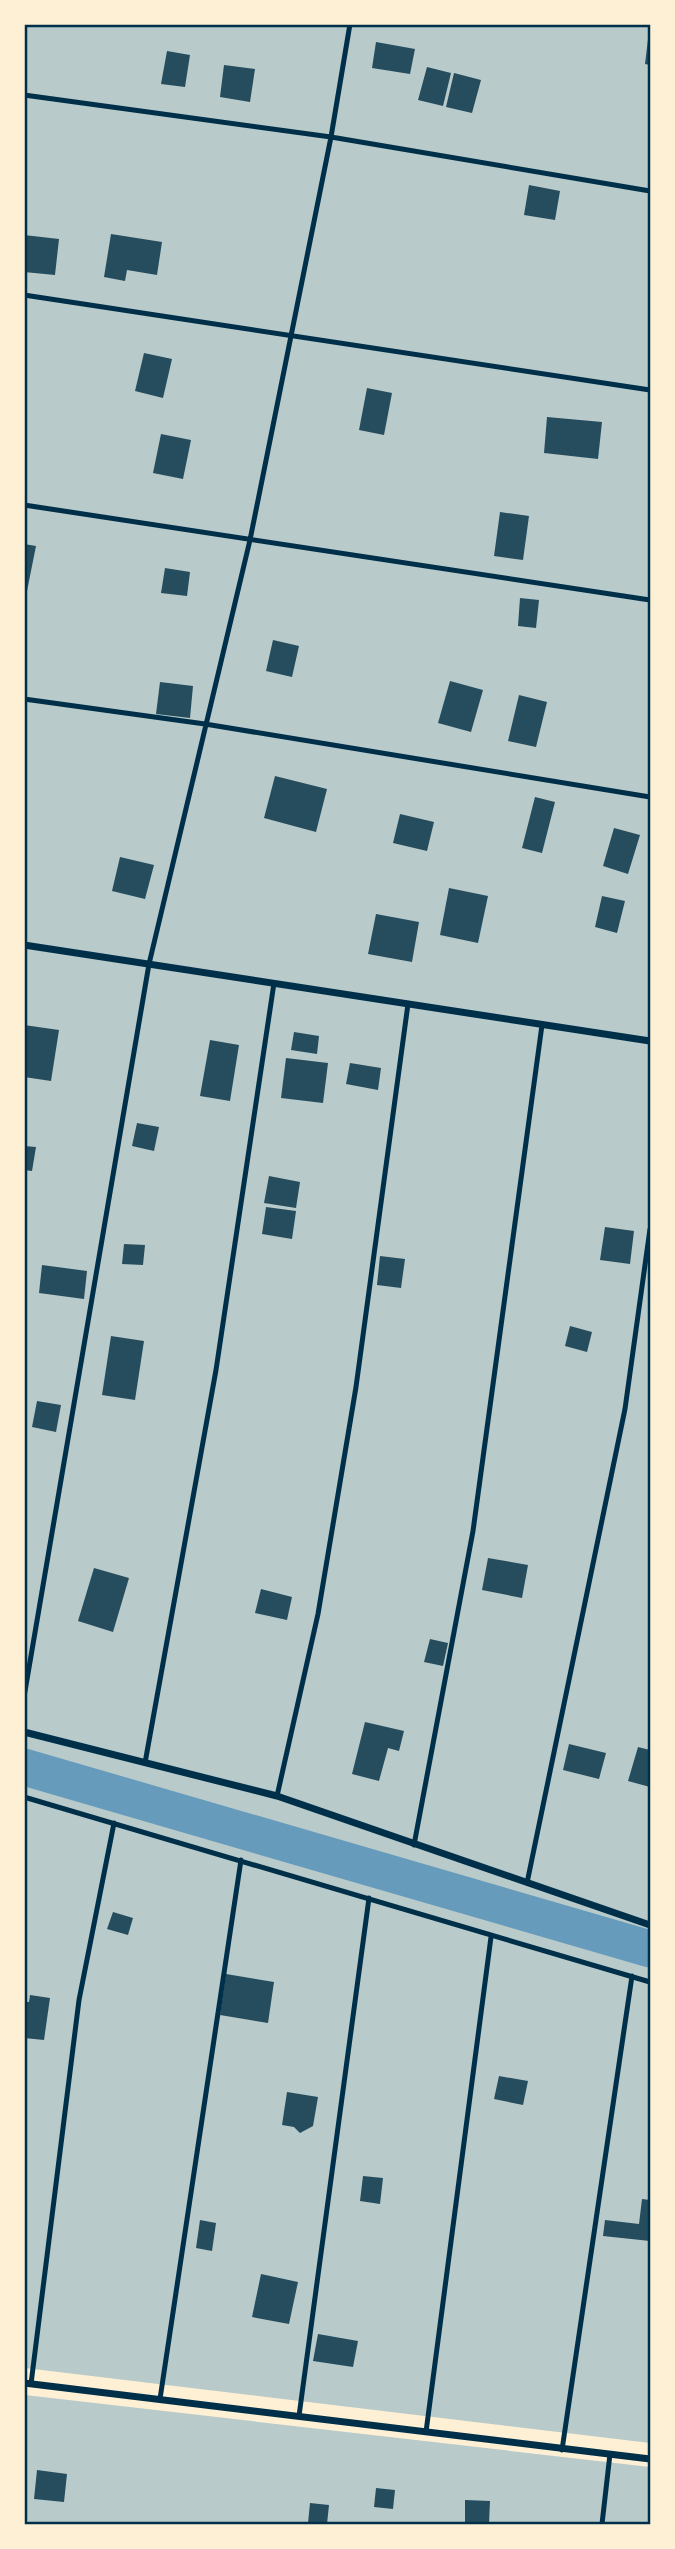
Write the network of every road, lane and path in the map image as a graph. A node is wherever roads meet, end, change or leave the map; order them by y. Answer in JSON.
{"nodes":[{"id":1,"x":350,"y":24,"type":"edge"},
{"id":2,"x":24,"y":95,"type":"edge"},
{"id":3,"x":331,"y":137,"type":"junction"},
{"id":4,"x":650,"y":191,"type":"edge"},
{"id":5,"x":24,"y":295,"type":"edge"},
{"id":6,"x":291,"y":335,"type":"junction"},
{"id":7,"x":650,"y":390,"type":"edge"},
{"id":8,"x":24,"y":505,"type":"edge"},
{"id":9,"x":250,"y":540,"type":"junction"},
{"id":10,"x":650,"y":600,"type":"edge"},
{"id":11,"x":24,"y":699,"type":"edge"},
{"id":12,"x":205,"y":724,"type":"junction"},
{"id":13,"x":650,"y":797,"type":"edge"},
{"id":14,"x":24,"y":945,"type":"edge"},
{"id":15,"x":149,"y":964,"type":"junction"},
{"id":16,"x":274,"y":983,"type":"junction"},
{"id":17,"x":408,"y":1004,"type":"junction"},
{"id":18,"x":542,"y":1025,"type":"junction"},
{"id":19,"x":650,"y":1041,"type":"edge"},
{"id":20,"x":650,"y":1229,"type":"edge"},
{"id":21,"x":24,"y":1697,"type":"edge"},
{"id":22,"x":24,"y":1732,"type":"edge"},
{"id":23,"x":145,"y":1763,"type":"junction"},
{"id":24,"x":277,"y":1796,"type":"junction"},
{"id":25,"x":24,"y":1797,"type":"edge"},
{"id":26,"x":114,"y":1823,"type":"junction"},
{"id":27,"x":414,"y":1845,"type":"junction"},
{"id":28,"x":240,"y":1860,"type":"junction"},
{"id":29,"x":527,"y":1883,"type":"junction"},
{"id":30,"x":369,"y":1898,"type":"junction"},
{"id":31,"x":650,"y":1925,"type":"edge"},
{"id":32,"x":491,"y":1937,"type":"junction"},
{"id":33,"x":632,"y":1976,"type":"junction"},
{"id":34,"x":650,"y":1982,"type":"edge"},
{"id":35,"x":28,"y":2383,"type":"edge"},
{"id":36,"x":160,"y":2399,"type":"junction"},
{"id":37,"x":299,"y":2416,"type":"junction"},
{"id":38,"x":426,"y":2432,"type":"junction"},
{"id":39,"x":562,"y":2450,"type":"junction"},
{"id":40,"x":610,"y":2454,"type":"junction"},
{"id":41,"x":650,"y":2459,"type":"edge"},
{"id":42,"x":602,"y":2525,"type":"edge"}],
"edges":[{"from":1,"to":3,"type":"lane"},
{"from":2,"to":3,"type":"lane"},
{"from":3,"to":4,"type":"lane"},
{"from":3,"to":6,"type":"lane"},
{"from":5,"to":6,"type":"lane"},
{"from":6,"to":7,"type":"lane"},
{"from":6,"to":9,"type":"lane"},
{"from":8,"to":9,"type":"lane"},
{"from":9,"to":10,"type":"lane"},
{"from":9,"to":12,"type":"lane"},
{"from":11,"to":12,"type":"lane"},
{"from":12,"to":13,"type":"lane"},
{"from":12,"to":15,"type":"lane"},
{"from":14,"to":15,"type":"street"},
{"from":15,"to":16,"type":"street"},
{"from":15,"to":21,"type":"lane"},
{"from":16,"to":17,"type":"street"},
{"from":16,"to":23,"type":"lane"},
{"from":17,"to":18,"type":"street"},
{"from":17,"to":24,"type":"lane"},
{"from":18,"to":19,"type":"street"},
{"from":18,"to":27,"type":"lane"},
{"from":20,"to":29,"type":"lane"},
{"from":22,"to":23,"type":"street"},
{"from":23,"to":24,"type":"street"},
{"from":24,"to":27,"type":"street"},
{"from":25,"to":26,"type":"lane"},
{"from":26,"to":28,"type":"lane"},
{"from":26,"to":35,"type":"lane"},
{"from":27,"to":29,"type":"street"},
{"from":28,"to":30,"type":"lane"},
{"from":28,"to":36,"type":"lane"},
{"from":29,"to":31,"type":"street"},
{"from":30,"to":32,"type":"lane"},
{"from":30,"to":37,"type":"lane"},
{"from":32,"to":33,"type":"lane"},
{"from":32,"to":38,"type":"lane"},
{"from":33,"to":34,"type":"lane"},
{"from":33,"to":39,"type":"lane"},
{"from":35,"to":36,"type":"street"},
{"from":36,"to":37,"type":"street"},
{"from":37,"to":38,"type":"street"},
{"from":38,"to":39,"type":"street"},
{"from":39,"to":40,"type":"street"},
{"from":40,"to":41,"type":"street"},
{"from":40,"to":42,"type":"lane"}]}
